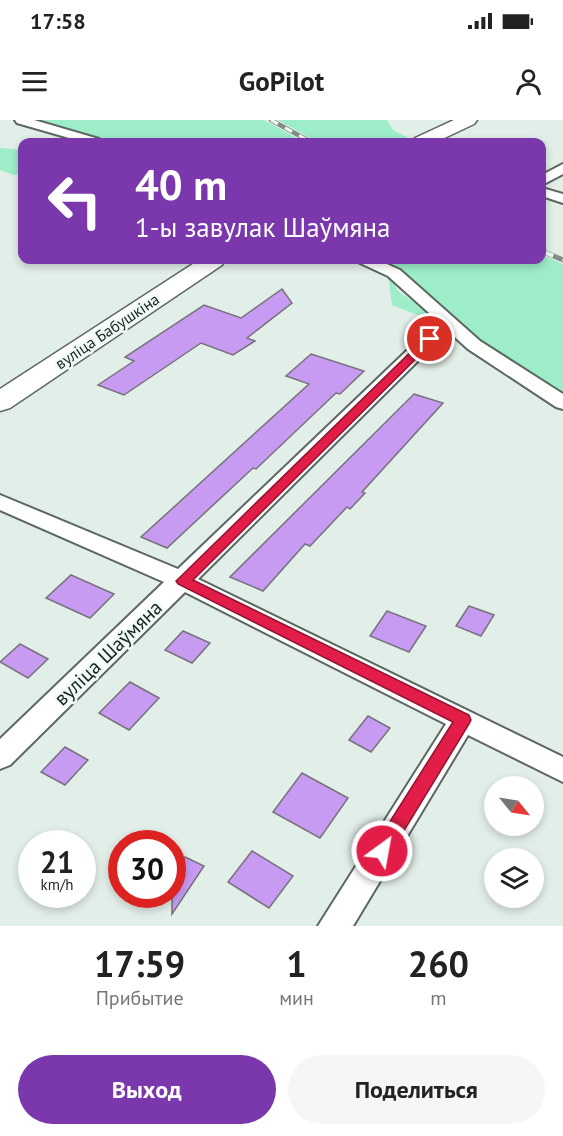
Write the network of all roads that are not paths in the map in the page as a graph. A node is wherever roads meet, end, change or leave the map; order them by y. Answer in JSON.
{"nodes":[{"id":1,"x":21,"y":120,"type":"edge"},
{"id":2,"x":468,"y":120,"type":"edge"},
{"id":3,"x":82,"y":138,"type":"edge"},
{"id":4,"x":430,"y":138,"type":"edge"},
{"id":5,"x":563,"y":168,"type":"edge"},
{"id":6,"x":546,"y":179,"type":"edge"},
{"id":7,"x":546,"y":193,"type":"edge"},
{"id":8,"x":563,"y":199,"type":"edge"},
{"id":9,"x":208,"y":264,"type":"edge"},
{"id":10,"x":375,"y":264,"type":"edge"},
{"id":11,"x":447,"y":322,"type":"junction"},
{"id":12,"x":0,"y":402,"type":"edge"},
{"id":13,"x":563,"y":403,"type":"edge"},
{"id":14,"x":0,"y":502,"type":"edge"},
{"id":15,"x":183,"y":581,"type":"junction"},
{"id":16,"x":463,"y":720,"type":"junction"},
{"id":17,"x":0,"y":757,"type":"edge"},
{"id":18,"x":563,"y":770,"type":"edge"},
{"id":19,"x":335,"y":926,"type":"edge"}],
"edges":[{"from":1,"to":3,"type":"street"},
{"from":2,"to":4,"type":"street"},
{"from":5,"to":6,"type":"street"},
{"from":7,"to":8,"type":"street"},
{"from":9,"to":12,"type":"street","name":"вуліца Бабушкіна"},
{"from":10,"to":11,"type":"street"},
{"from":11,"to":13,"type":"street"},
{"from":11,"to":15,"type":"street","name":"вуліца Шаўмяна"},
{"from":14,"to":15,"type":"street"},
{"from":15,"to":16,"type":"street"},
{"from":15,"to":17,"type":"street","name":"вуліца Шаўмяна"},
{"from":16,"to":18,"type":"street"},
{"from":16,"to":19,"type":"street"}]}
